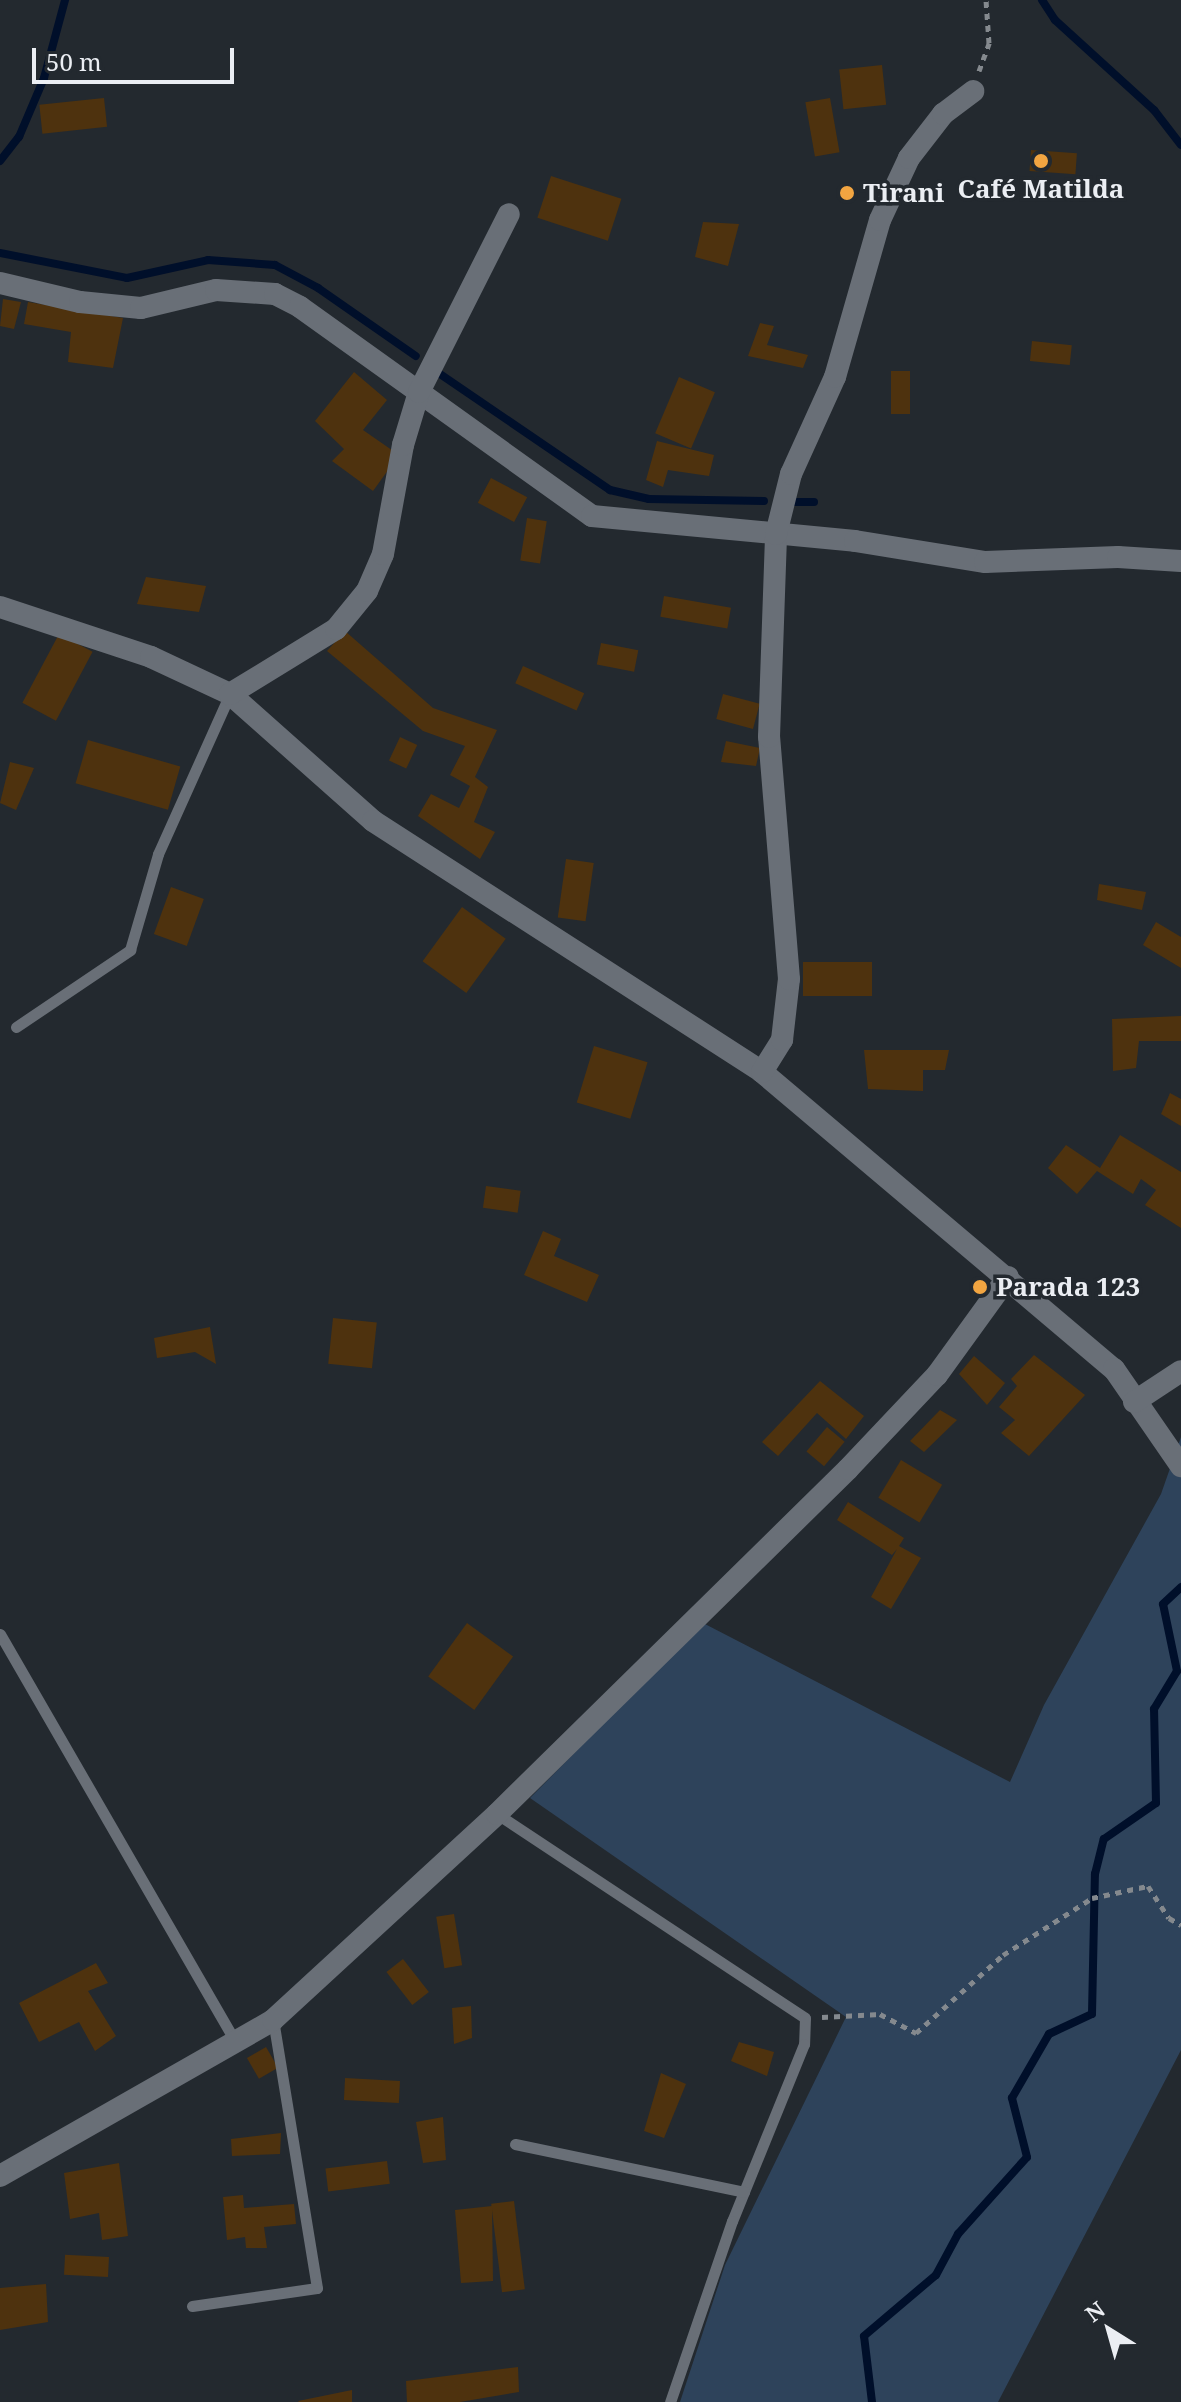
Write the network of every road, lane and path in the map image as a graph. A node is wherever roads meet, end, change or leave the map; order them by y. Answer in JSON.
{"nodes":[{"id":1,"x":986,"y":0,"type":"edge"},
{"id":2,"x":973,"y":91,"type":"joint"},
{"id":3,"x":509,"y":214,"type":"dead end"},
{"id":4,"x":0,"y":283,"type":"edge"},
{"id":5,"x":419,"y":392,"type":"junction"},
{"id":6,"x":776,"y":534,"type":"junction"},
{"id":7,"x":1181,"y":561,"type":"edge"},
{"id":8,"x":0,"y":607,"type":"edge"},
{"id":9,"x":230,"y":694,"type":"junction"},
{"id":10,"x":16,"y":1027,"type":"dead end"},
{"id":11,"x":762,"y":1072,"type":"junction"},
{"id":12,"x":1008,"y":1277,"type":"junction"},
{"id":13,"x":1181,"y":1371,"type":"edge"},
{"id":14,"x":1134,"y":1402,"type":"junction"},
{"id":15,"x":1180,"y":1465,"type":"edge"},
{"id":16,"x":0,"y":1634,"type":"edge"},
{"id":17,"x":497,"y":1814,"type":"junction"},
{"id":18,"x":1181,"y":1925,"type":"edge"},
{"id":19,"x":805,"y":2018,"type":"junction"},
{"id":20,"x":273,"y":2020,"type":"junction"},
{"id":21,"x":237,"y":2045,"type":"junction"},
{"id":22,"x":515,"y":2144,"type":"dead end"},
{"id":23,"x":0,"y":2176,"type":"edge"},
{"id":24,"x":744,"y":2192,"type":"junction"},
{"id":25,"x":192,"y":2306,"type":"dead end"},
{"id":26,"x":670,"y":2402,"type":"edge"}],
"edges":[{"from":1,"to":2,"type":"path"},
{"from":2,"to":6,"type":"street"},
{"from":3,"to":5,"type":"street"},
{"from":4,"to":5,"type":"street"},
{"from":5,"to":6,"type":"street"},
{"from":5,"to":9,"type":"street"},
{"from":6,"to":7,"type":"street"},
{"from":6,"to":11,"type":"street"},
{"from":8,"to":9,"type":"street"},
{"from":9,"to":10,"type":"lane"},
{"from":9,"to":11,"type":"street"},
{"from":11,"to":12,"type":"street"},
{"from":12,"to":14,"type":"street"},
{"from":12,"to":17,"type":"street"},
{"from":13,"to":14,"type":"street"},
{"from":14,"to":15,"type":"street"},
{"from":16,"to":21,"type":"lane"},
{"from":17,"to":19,"type":"lane"},
{"from":17,"to":20,"type":"street"},
{"from":18,"to":19,"type":"path"},
{"from":19,"to":24,"type":"lane"},
{"from":20,"to":21,"type":"street"},
{"from":20,"to":25,"type":"lane"},
{"from":21,"to":23,"type":"street"},
{"from":22,"to":24,"type":"lane"},
{"from":24,"to":26,"type":"lane"}]}
